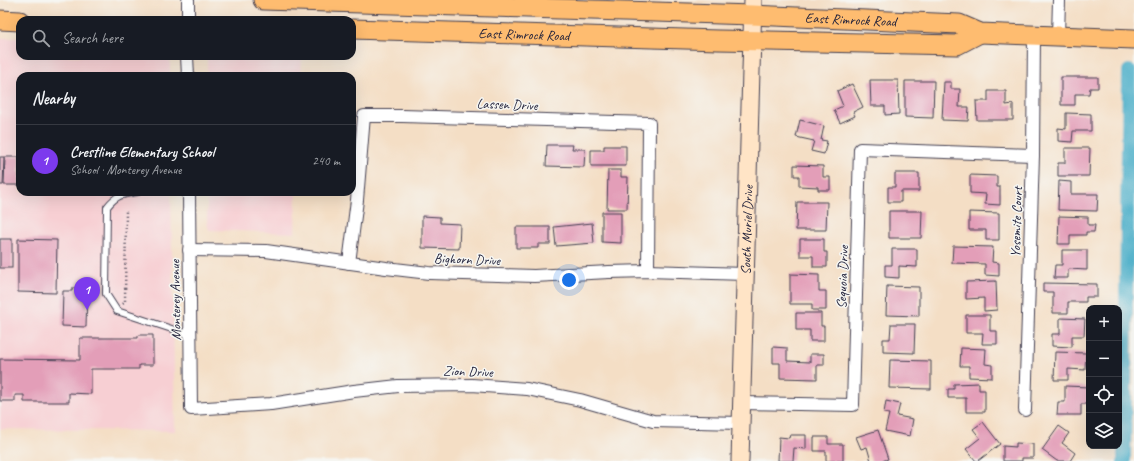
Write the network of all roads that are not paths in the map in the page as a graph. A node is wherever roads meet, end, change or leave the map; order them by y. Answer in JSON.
{"nodes":[{"id":1,"x":188,"y":0,"type":"edge"},
{"id":2,"x":263,"y":0,"type":"edge"},
{"id":3,"x":1059,"y":0,"type":"edge"},
{"id":4,"x":752,"y":8,"type":"edge"},
{"id":5,"x":188,"y":16,"type":"edge"},
{"id":6,"x":0,"y":20,"type":"edge"},
{"id":7,"x":16,"y":21,"type":"edge"},
{"id":8,"x":356,"y":29,"type":"edge"},
{"id":9,"x":980,"y":33,"type":"junction"},
{"id":10,"x":1034,"y":35,"type":"junction"},
{"id":11,"x":1058,"y":36,"type":"junction"},
{"id":12,"x":1134,"y":39,"type":"edge"},
{"id":13,"x":752,"y":41,"type":"junction"},
{"id":14,"x":188,"y":60,"type":"edge"},
{"id":15,"x":188,"y":72,"type":"edge"},
{"id":16,"x":1033,"y":155,"type":"junction"},
{"id":17,"x":118,"y":196,"type":"edge"},
{"id":18,"x":189,"y":196,"type":"edge"},
{"id":19,"x":189,"y":250,"type":"junction"},
{"id":20,"x":349,"y":263,"type":"junction"},
{"id":21,"x":648,"y":272,"type":"junction"},
{"id":22,"x":745,"y":274,"type":"junction"},
{"id":23,"x":190,"y":335,"type":"junction"},
{"id":24,"x":742,"y":403,"type":"junction"},
{"id":25,"x":191,"y":408,"type":"joint"},
{"id":26,"x":1025,"y":410,"type":"dead end"},
{"id":27,"x":741,"y":423,"type":"junction"},
{"id":28,"x":740,"y":461,"type":"edge"}],
"edges":[{"from":1,"to":5,"type":"street"},
{"from":2,"to":4,"type":"main road","name":"East Rimrock Road"},
{"from":3,"to":11,"type":"street"},
{"from":4,"to":9,"type":"main road","name":"East Rimrock Road"},
{"from":4,"to":13,"type":"street","name":"South Muriel Drive"},
{"from":6,"to":7,"type":"main road"},
{"from":8,"to":13,"type":"main road","name":"East Rimrock Road"},
{"from":9,"to":10,"type":"main road","name":"East Rimrock Road"},
{"from":9,"to":13,"type":"main road","name":"East Rimrock Road"},
{"from":10,"to":11,"type":"main road","name":"East Rimrock Road"},
{"from":10,"to":16,"type":"street","name":"Yosemite Court"},
{"from":11,"to":12,"type":"main road","name":"East Rimrock Road"},
{"from":13,"to":22,"type":"street","name":"South Muriel Drive"},
{"from":14,"to":15,"type":"street"},
{"from":16,"to":24,"type":"street","name":"Sequoia Drive"},
{"from":16,"to":26,"type":"street","name":"Yosemite Court"},
{"from":17,"to":23,"type":"lane"},
{"from":18,"to":19,"type":"street","name":"Monterey Avenue"},
{"from":19,"to":20,"type":"street","name":"Bighorn Drive"},
{"from":19,"to":23,"type":"street","name":"Monterey Avenue"},
{"from":20,"to":21,"type":"street","name":"Bighorn Drive"},
{"from":20,"to":21,"type":"street","name":"Lassen Drive"},
{"from":21,"to":22,"type":"street","name":"Bighorn Drive"},
{"from":22,"to":24,"type":"street","name":"South Muriel Drive"},
{"from":23,"to":25,"type":"street","name":"Monterey Avenue"},
{"from":24,"to":27,"type":"street","name":"South Muriel Drive"},
{"from":25,"to":27,"type":"street","name":"Zion Drive"},
{"from":27,"to":28,"type":"street","name":"South Muriel Drive"}]}
